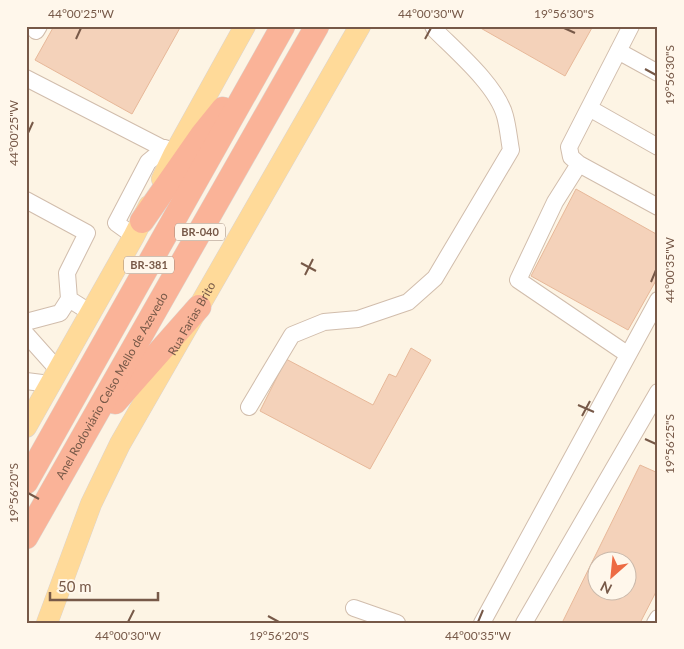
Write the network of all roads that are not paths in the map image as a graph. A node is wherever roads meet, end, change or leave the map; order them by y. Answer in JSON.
{"nodes":[{"id":1,"x":245,"y":26,"type":"edge"},
{"id":2,"x":283,"y":26,"type":"edge"},
{"id":3,"x":316,"y":26,"type":"edge"},
{"id":4,"x":360,"y":26,"type":"edge"},
{"id":5,"x":433,"y":26,"type":"edge"},
{"id":6,"x":631,"y":26,"type":"edge"},
{"id":7,"x":271,"y":49,"type":"junction"},
{"id":8,"x":618,"y":52,"type":"junction"},
{"id":9,"x":658,"y":73,"type":"edge"},
{"id":10,"x":26,"y":78,"type":"edge"},
{"id":11,"x":589,"y":108,"type":"junction"},
{"id":12,"x":658,"y":147,"type":"edge"},
{"id":13,"x":169,"y":151,"type":"junction"},
{"id":14,"x":579,"y":164,"type":"junction"},
{"id":15,"x":26,"y":200,"type":"edge"},
{"id":16,"x":658,"y":207,"type":"edge"},
{"id":17,"x":138,"y":228,"type":"junction"},
{"id":18,"x":69,"y":299,"type":"junction"},
{"id":19,"x":658,"y":300,"type":"edge"},
{"id":20,"x":199,"y":307,"type":"junction"},
{"id":21,"x":91,"y":313,"type":"junction"},
{"id":22,"x":26,"y":322,"type":"edge"},
{"id":23,"x":26,"y":334,"type":"edge"},
{"id":24,"x":627,"y":354,"type":"junction"},
{"id":25,"x":54,"y":377,"type":"junction"},
{"id":26,"x":26,"y":381,"type":"edge"},
{"id":27,"x":658,"y":392,"type":"edge"},
{"id":28,"x":249,"y":407,"type":"dead end"},
{"id":29,"x":26,"y":427,"type":"edge"},
{"id":30,"x":83,"y":439,"type":"junction"},
{"id":31,"x":26,"y":482,"type":"edge"},
{"id":32,"x":26,"y":537,"type":"edge"},
{"id":33,"x":354,"y":608,"type":"dead end"},
{"id":34,"x":658,"y":618,"type":"edge"},
{"id":35,"x":47,"y":623,"type":"edge"},
{"id":36,"x":397,"y":623,"type":"edge"},
{"id":37,"x":482,"y":623,"type":"edge"},
{"id":38,"x":524,"y":623,"type":"edge"},
{"id":39,"x":656,"y":623,"type":"edge"}],
"edges":[{"from":1,"to":13,"type":"main road"},
{"from":2,"to":7,"type":"highway"},
{"from":3,"to":30,"type":"highway","name":"Anel Rodoviário Celso Mello de Azevedo","number":"BR-040"},
{"from":4,"to":20,"type":"main road","name":"Rua Farias Brito"},
{"from":5,"to":28,"type":"street"},
{"from":6,"to":8,"type":"street"},
{"from":7,"to":17,"type":"highway"},
{"from":7,"to":31,"type":"highway","number":"BR-381"},
{"from":8,"to":9,"type":"street"},
{"from":8,"to":11,"type":"street"},
{"from":10,"to":13,"type":"street"},
{"from":11,"to":12,"type":"street"},
{"from":11,"to":14,"type":"street"},
{"from":13,"to":17,"type":"main road"},
{"from":14,"to":16,"type":"street"},
{"from":14,"to":24,"type":"street"},
{"from":15,"to":18,"type":"street"},
{"from":17,"to":21,"type":"main road"},
{"from":18,"to":21,"type":"street"},
{"from":18,"to":22,"type":"street"},
{"from":19,"to":24,"type":"street"},
{"from":20,"to":30,"type":"highway"},
{"from":20,"to":35,"type":"main road","name":"Rua Farias Brito"},
{"from":21,"to":25,"type":"main road"},
{"from":23,"to":25,"type":"street"},
{"from":24,"to":37,"type":"street"},
{"from":25,"to":26,"type":"street"},
{"from":25,"to":29,"type":"main road"},
{"from":27,"to":38,"type":"street"},
{"from":30,"to":32,"type":"highway","name":"Anel Rodoviário Celso Mello de Azevedo","number":"BR-040"},
{"from":33,"to":36,"type":"street"},
{"from":34,"to":39,"type":"street"}]}
